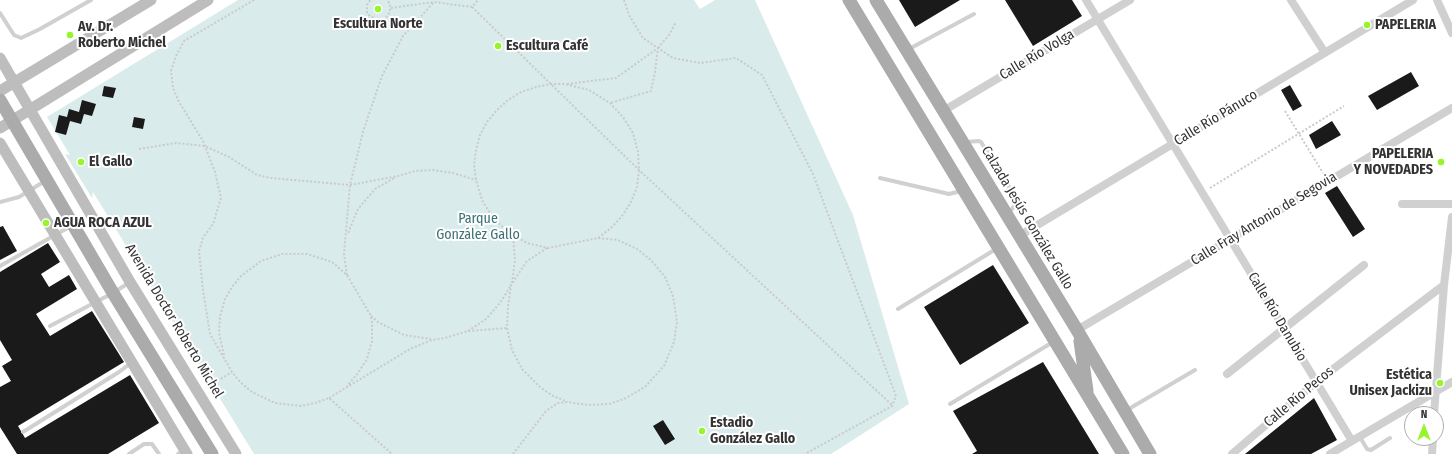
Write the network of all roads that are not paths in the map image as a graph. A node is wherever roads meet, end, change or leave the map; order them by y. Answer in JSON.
{"nodes":[{"id":1,"x":90,"y":0,"type":"edge"},
{"id":2,"x":208,"y":0,"type":"edge"},
{"id":3,"x":849,"y":0,"type":"edge"},
{"id":4,"x":876,"y":0,"type":"edge"},
{"id":5,"x":1086,"y":0,"type":"edge"},
{"id":6,"x":1130,"y":0,"type":"edge"},
{"id":7,"x":1292,"y":0,"type":"edge"},
{"id":8,"x":1413,"y":0,"type":"edge"},
{"id":9,"x":1437,"y":0,"type":"edge"},
{"id":10,"x":146,"y":1,"type":"edge"},
{"id":11,"x":0,"y":13,"type":"edge"},
{"id":12,"x":974,"y":14,"type":"dead end"},
{"id":13,"x":1098,"y":19,"type":"junction"},
{"id":14,"x":1452,"y":34,"type":"edge"},
{"id":15,"x":907,"y":50,"type":"junction"},
{"id":16,"x":1324,"y":53,"type":"junction"},
{"id":17,"x":0,"y":58,"type":"edge"},
{"id":18,"x":15,"y":83,"type":"junction"},
{"id":19,"x":0,"y":92,"type":"edge"},
{"id":20,"x":0,"y":100,"type":"edge"},
{"id":21,"x":1452,"y":108,"type":"edge"},
{"id":22,"x":30,"y":109,"type":"junction"},
{"id":23,"x":943,"y":111,"type":"junction"},
{"id":24,"x":12,"y":121,"type":"junction"},
{"id":25,"x":0,"y":128,"type":"edge"},
{"id":26,"x":0,"y":143,"type":"edge"},
{"id":27,"x":1173,"y":144,"type":"junction"},
{"id":28,"x":880,"y":178,"type":"dead end"},
{"id":29,"x":46,"y":180,"type":"junction"},
{"id":30,"x":964,"y":190,"type":"junction"},
{"id":31,"x":29,"y":191,"type":"junction"},
{"id":32,"x":0,"y":202,"type":"edge"},
{"id":33,"x":1402,"y":204,"type":"dead end"},
{"id":34,"x":1452,"y":204,"type":"edge"},
{"id":35,"x":1452,"y":217,"type":"edge"},
{"id":36,"x":73,"y":224,"type":"junction"},
{"id":37,"x":55,"y":234,"type":"junction"},
{"id":38,"x":1019,"y":236,"type":"junction"},
{"id":39,"x":1230,"y":239,"type":"junction"},
{"id":40,"x":998,"y":248,"type":"junction"},
{"id":41,"x":1364,"y":265,"type":"dead end"},
{"id":42,"x":0,"y":266,"type":"edge"},
{"id":43,"x":130,"y":282,"type":"junction"},
{"id":44,"x":1444,"y":285,"type":"junction"},
{"id":45,"x":113,"y":293,"type":"junction"},
{"id":46,"x":95,"y":301,"type":"junction"},
{"id":47,"x":898,"y":309,"type":"dead end"},
{"id":48,"x":50,"y":326,"type":"dead end"},
{"id":49,"x":1284,"y":328,"type":"junction"},
{"id":50,"x":1078,"y":332,"type":"junction"},
{"id":51,"x":1055,"y":341,"type":"junction"},
{"id":52,"x":132,"y":362,"type":"junction"},
{"id":53,"x":1195,"y":370,"type":"dead end"},
{"id":54,"x":1227,"y":374,"type":"dead end"},
{"id":55,"x":1316,"y":382,"type":"junction"},
{"id":56,"x":1452,"y":382,"type":"edge"},
{"id":57,"x":1434,"y":392,"type":"junction"},
{"id":58,"x":1088,"y":396,"type":"junction"},
{"id":59,"x":950,"y":404,"type":"dead end"},
{"id":60,"x":1434,"y":406,"type":"edge"},
{"id":61,"x":1125,"y":411,"type":"junction"},
{"id":62,"x":23,"y":432,"type":"dead end"},
{"id":63,"x":1360,"y":436,"type":"junction"},
{"id":64,"x":1390,"y":438,"type":"dead end"},
{"id":65,"x":1352,"y":441,"type":"junction"},
{"id":66,"x":1341,"y":451,"type":"edge"},
{"id":67,"x":183,"y":452,"type":"edge"},
{"id":68,"x":129,"y":454,"type":"edge"},
{"id":69,"x":159,"y":454,"type":"edge"},
{"id":70,"x":212,"y":454,"type":"edge"},
{"id":71,"x":236,"y":454,"type":"edge"},
{"id":72,"x":1123,"y":454,"type":"edge"},
{"id":73,"x":1150,"y":454,"type":"edge"},
{"id":74,"x":1232,"y":454,"type":"edge"},
{"id":75,"x":1330,"y":454,"type":"edge"}],
"edges":[{"from":1,"to":11,"type":"lane"},
{"from":2,"to":22,"type":"main road"},
{"from":3,"to":30,"type":"main road"},
{"from":4,"to":15,"type":"main road","name":"Calzada Jesús González Gallo"},
{"from":5,"to":13,"type":"street","name":"Calle Río Danubio"},
{"from":6,"to":13,"type":"street","name":"Calle Río Volga"},
{"from":7,"to":16,"type":"street"},
{"from":8,"to":16,"type":"street","name":"Calle Río Pánuco"},
{"from":9,"to":14,"type":"street"},
{"from":10,"to":18,"type":"main road"},
{"from":12,"to":15,"type":"lane"},
{"from":13,"to":23,"type":"street","name":"Calle Río Volga"},
{"from":13,"to":27,"type":"street","name":"Calle Río Danubio"},
{"from":15,"to":23,"type":"main road","name":"Calzada Jesús González Gallo"},
{"from":16,"to":27,"type":"street","name":"Calle Río Pánuco"},
{"from":17,"to":18,"type":"main road","name":"Avenida Doctor Roberto Michel"},
{"from":18,"to":19,"type":"main road"},
{"from":18,"to":22,"type":"main road","name":"Avenida Doctor Roberto Michel"},
{"from":20,"to":24,"type":"main road"},
{"from":21,"to":39,"type":"street","name":"Calle Fray Antonio de Segovia"},
{"from":22,"to":24,"type":"main road"},
{"from":22,"to":43,"type":"main road","name":"Avenida Doctor Roberto Michel"},
{"from":23,"to":38,"type":"main road","name":"Calzada Jesús González Gallo"},
{"from":24,"to":25,"type":"main road"},
{"from":24,"to":29,"type":"main road"},
{"from":26,"to":31,"type":"main road"},
{"from":27,"to":38,"type":"street","name":"Calle Río Pánuco"},
{"from":27,"to":39,"type":"street","name":"Calle Río Danubio"},
{"from":28,"to":30,"type":"lane"},
{"from":29,"to":31,"type":"lane"},
{"from":29,"to":36,"type":"main road"},
{"from":30,"to":40,"type":"main road"},
{"from":31,"to":32,"type":"lane"},
{"from":31,"to":37,"type":"main road"},
{"from":33,"to":34,"type":"street"},
{"from":35,"to":44,"type":"street"},
{"from":36,"to":37,"type":"lane"},
{"from":36,"to":45,"type":"main road"},
{"from":37,"to":42,"type":"lane"},
{"from":37,"to":46,"type":"main road"},
{"from":38,"to":50,"type":"main road","name":"Calzada Jesús González Gallo"},
{"from":39,"to":49,"type":"street","name":"Calle Río Danubio"},
{"from":39,"to":50,"type":"street","name":"Calle Fray Antonio de Segovia"},
{"from":40,"to":47,"type":"lane"},
{"from":40,"to":51,"type":"main road"},
{"from":41,"to":49,"type":"street"},
{"from":43,"to":45,"type":"lane"},
{"from":43,"to":71,"type":"main road","name":"Avenida Doctor Roberto Michel"},
{"from":44,"to":55,"type":"street","name":"Calle Río Pecos"},
{"from":44,"to":57,"type":"street"},
{"from":45,"to":46,"type":"lane"},
{"from":45,"to":70,"type":"main road"},
{"from":46,"to":48,"type":"lane"},
{"from":46,"to":52,"type":"main road"},
{"from":49,"to":54,"type":"street"},
{"from":49,"to":55,"type":"street","name":"Calle Río Danubio"},
{"from":50,"to":58,"type":"main road"},
{"from":50,"to":61,"type":"main road","name":"Calzada Jesús González Gallo"},
{"from":51,"to":58,"type":"main road"},
{"from":51,"to":59,"type":"lane"},
{"from":52,"to":62,"type":"lane"},
{"from":52,"to":67,"type":"main road"},
{"from":53,"to":61,"type":"lane"},
{"from":55,"to":65,"type":"street","name":"Calle Río Danubio"},
{"from":55,"to":74,"type":"street","name":"Calle Río Pecos"},
{"from":56,"to":57,"type":"street"},
{"from":57,"to":60,"type":"street"},
{"from":57,"to":63,"type":"street"},
{"from":58,"to":72,"type":"main road"},
{"from":61,"to":73,"type":"main road","name":"Calzada Jesús González Gallo"},
{"from":63,"to":64,"type":"lane"},
{"from":63,"to":65,"type":"street"},
{"from":65,"to":66,"type":"street"},
{"from":66,"to":75,"type":"street"},
{"from":68,"to":69,"type":"lane"}]}
